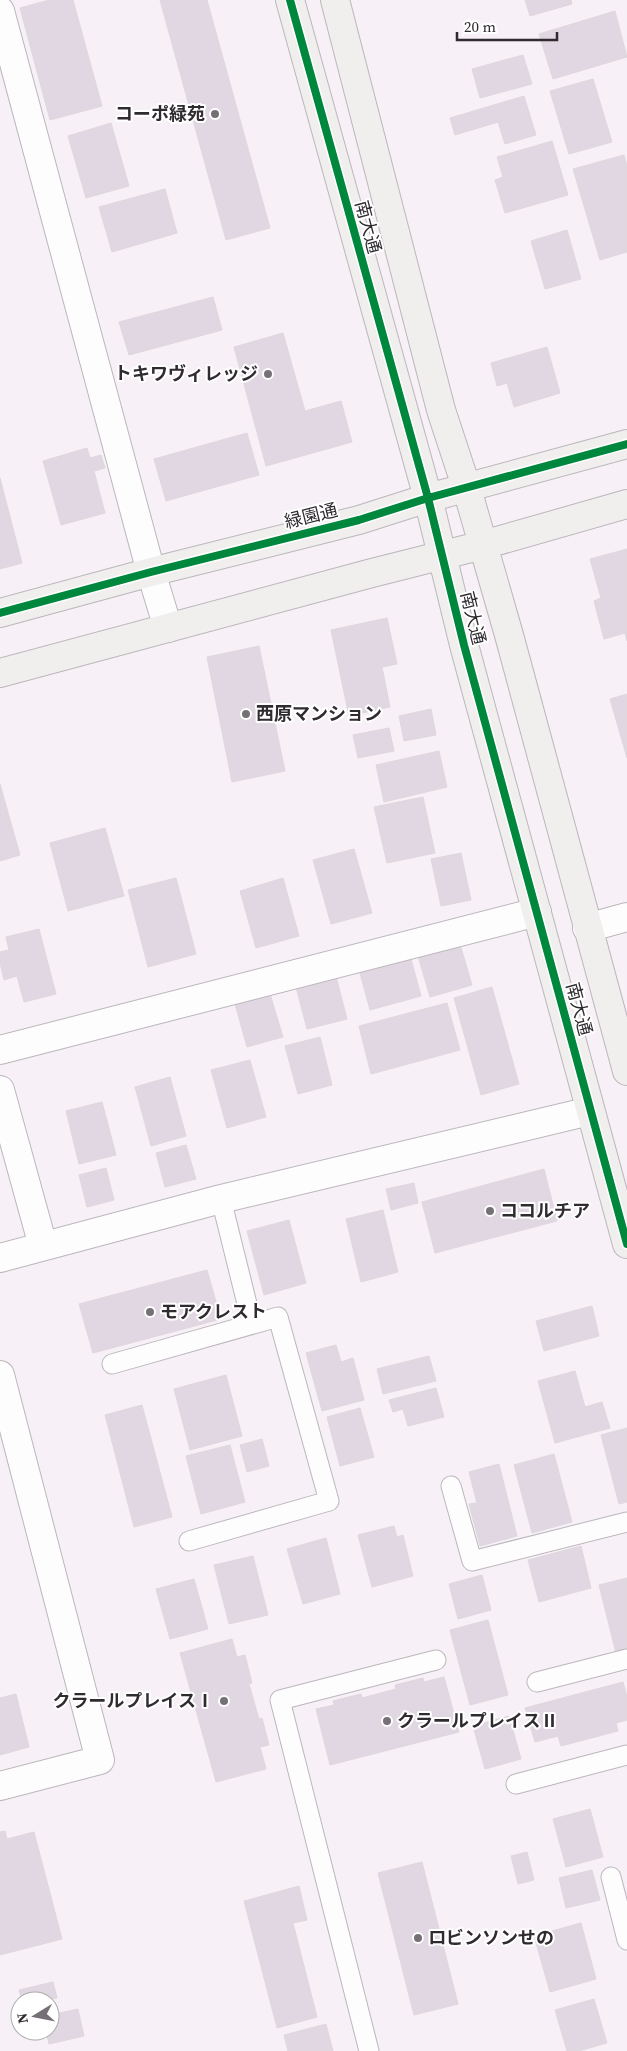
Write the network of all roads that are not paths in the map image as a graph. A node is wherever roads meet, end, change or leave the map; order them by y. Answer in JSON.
{"nodes":[{"id":1,"x":290,"y":0,"type":"edge"},
{"id":2,"x":335,"y":0,"type":"edge"},
{"id":3,"x":0,"y":11,"type":"edge"},
{"id":4,"x":627,"y":444,"type":"edge"},
{"id":5,"x":467,"y":488,"type":"junction"},
{"id":6,"x":428,"y":498,"type":"junction"},
{"id":7,"x":627,"y":504,"type":"edge"},
{"id":8,"x":483,"y":545,"type":"junction"},
{"id":9,"x":442,"y":555,"type":"junction"},
{"id":10,"x":151,"y":572,"type":"junction"},
{"id":11,"x":0,"y":613,"type":"edge"},
{"id":12,"x":168,"y":628,"type":"junction"},
{"id":13,"x":0,"y":673,"type":"edge"},
{"id":14,"x":537,"y":912,"type":"junction"},
{"id":15,"x":627,"y":917,"type":"edge"},
{"id":16,"x":587,"y":928,"type":"junction"},
{"id":17,"x":0,"y":1050,"type":"edge"},
{"id":18,"x":627,"y":1071,"type":"edge"},
{"id":19,"x":0,"y":1090,"type":"edge"},
{"id":20,"x":590,"y":1111,"type":"junction"},
{"id":21,"x":221,"y":1199,"type":"junction"},
{"id":22,"x":627,"y":1244,"type":"edge"},
{"id":23,"x":43,"y":1246,"type":"junction"},
{"id":24,"x":0,"y":1258,"type":"edge"},
{"id":25,"x":252,"y":1324,"type":"junction"},
{"id":26,"x":112,"y":1364,"type":"dead end"},
{"id":27,"x":0,"y":1375,"type":"edge"},
{"id":28,"x":451,"y":1486,"type":"dead end"},
{"id":29,"x":627,"y":1522,"type":"edge"},
{"id":30,"x":189,"y":1541,"type":"dead end"},
{"id":31,"x":627,"y":1658,"type":"edge"},
{"id":32,"x":436,"y":1660,"type":"dead end"},
{"id":33,"x":537,"y":1682,"type":"dead end"},
{"id":34,"x":627,"y":1755,"type":"edge"},
{"id":35,"x":516,"y":1784,"type":"dead end"},
{"id":36,"x":0,"y":1786,"type":"edge"},
{"id":37,"x":611,"y":1876,"type":"dead end"},
{"id":38,"x":627,"y":1940,"type":"edge"},
{"id":39,"x":369,"y":2051,"type":"edge"}],
"edges":[{"from":1,"to":6,"type":"street","name":"南大通"},
{"from":2,"to":5,"type":"street","name":"南大通"},
{"from":3,"to":10,"type":"street"},
{"from":4,"to":5,"type":"street","name":"緑園通"},
{"from":5,"to":6,"type":"street","name":"緑園通"},
{"from":5,"to":8,"type":"street","name":"南大通"},
{"from":6,"to":9,"type":"street","name":"南大通"},
{"from":6,"to":10,"type":"street","name":"緑園通"},
{"from":7,"to":8,"type":"street"},
{"from":8,"to":9,"type":"street"},
{"from":8,"to":16,"type":"street","name":"南大通"},
{"from":9,"to":12,"type":"street"},
{"from":9,"to":14,"type":"street","name":"南大通"},
{"from":10,"to":11,"type":"street","name":"緑園通"},
{"from":10,"to":12,"type":"street"},
{"from":12,"to":13,"type":"street"},
{"from":14,"to":17,"type":"street"},
{"from":14,"to":20,"type":"street","name":"南大通"},
{"from":15,"to":16,"type":"street"},
{"from":16,"to":18,"type":"street","name":"南大通"},
{"from":19,"to":23,"type":"street"},
{"from":20,"to":21,"type":"street"},
{"from":20,"to":22,"type":"street","name":"南大通"},
{"from":21,"to":23,"type":"street"},
{"from":21,"to":25,"type":"lane"},
{"from":23,"to":24,"type":"street"},
{"from":25,"to":26,"type":"lane"},
{"from":25,"to":30,"type":"lane"},
{"from":27,"to":36,"type":"street"},
{"from":28,"to":29,"type":"lane"},
{"from":31,"to":33,"type":"lane"},
{"from":32,"to":39,"type":"lane"},
{"from":34,"to":35,"type":"lane"},
{"from":37,"to":38,"type":"lane"}]}
